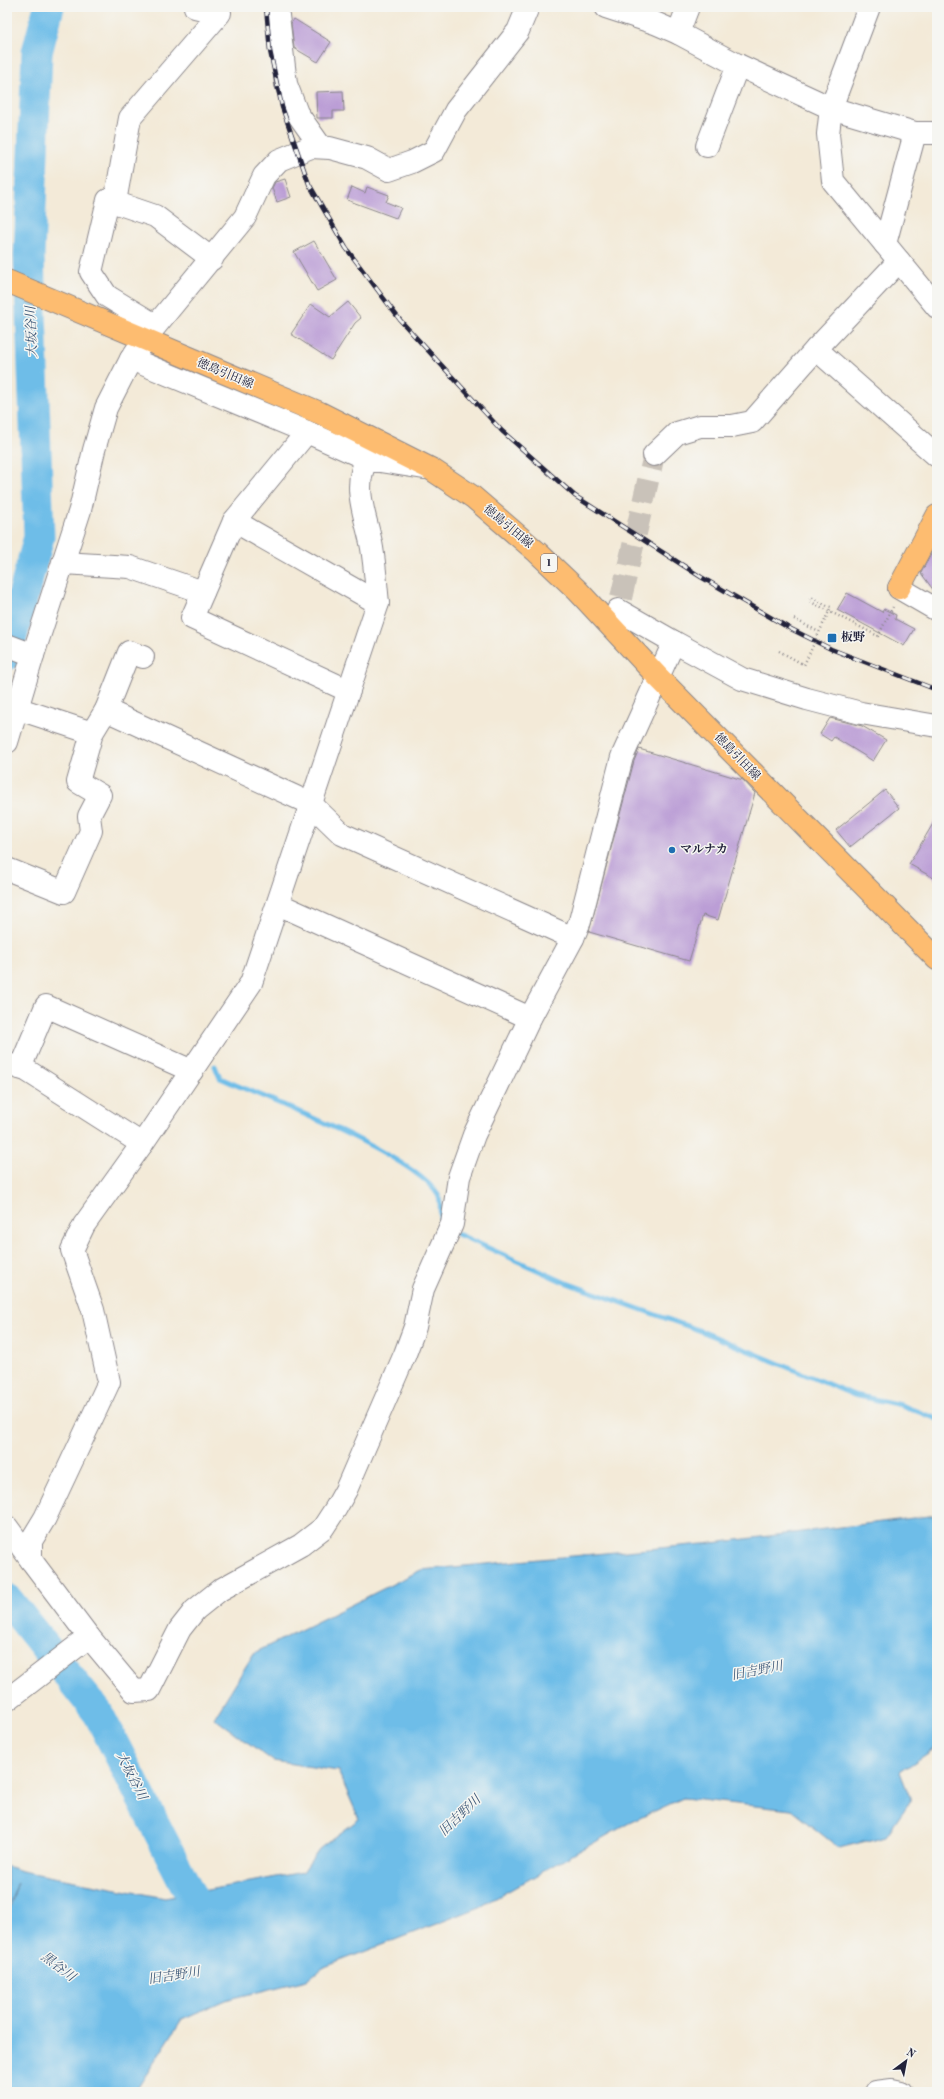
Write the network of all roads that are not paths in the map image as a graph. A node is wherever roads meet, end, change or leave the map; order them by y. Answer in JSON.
{"nodes":[{"id":1,"x":195,"y":7,"type":"edge"},
{"id":2,"x":277,"y":7,"type":"edge"},
{"id":3,"x":528,"y":7,"type":"edge"},
{"id":4,"x":606,"y":7,"type":"edge"},
{"id":5,"x":688,"y":7,"type":"edge"},
{"id":6,"x":869,"y":7,"type":"edge"},
{"id":7,"x":659,"y":15,"type":"edge"},
{"id":8,"x":678,"y":33,"type":"junction"},
{"id":9,"x":738,"y":65,"type":"junction"},
{"id":10,"x":831,"y":108,"type":"junction"},
{"id":11,"x":915,"y":133,"type":"junction"},
{"id":12,"x":937,"y":133,"type":"edge"},
{"id":13,"x":707,"y":146,"type":"dead end"},
{"id":14,"x":321,"y":148,"type":"junction"},
{"id":15,"x":115,"y":202,"type":"junction"},
{"id":16,"x":885,"y":244,"type":"junction"},
{"id":17,"x":212,"y":259,"type":"junction"},
{"id":18,"x":899,"y":261,"type":"junction"},
{"id":19,"x":7,"y":281,"type":"edge"},
{"id":20,"x":937,"y":307,"type":"edge"},
{"id":21,"x":149,"y":332,"type":"junction"},
{"id":22,"x":816,"y":349,"type":"junction"},
{"id":23,"x":131,"y":359,"type":"junction"},
{"id":24,"x":306,"y":432,"type":"junction"},
{"id":25,"x":654,"y":455,"type":"tunnel mouth"},
{"id":26,"x":937,"y":456,"type":"edge"},
{"id":27,"x":367,"y":459,"type":"junction"},
{"id":28,"x":431,"y":469,"type":"junction"},
{"id":29,"x":937,"y":516,"type":"edge"},
{"id":30,"x":234,"y":521,"type":"junction"},
{"id":31,"x":63,"y":563,"type":"junction"},
{"id":32,"x":900,"y":589,"type":"joint"},
{"id":33,"x":577,"y":590,"type":"junction"},
{"id":34,"x":203,"y":592,"type":"junction"},
{"id":35,"x":378,"y":603,"type":"junction"},
{"id":36,"x":937,"y":610,"type":"edge"},
{"id":37,"x":674,"y":642,"type":"junction"},
{"id":38,"x":22,"y":651,"type":"edge"},
{"id":39,"x":143,"y":657,"type":"dead end"},
{"id":40,"x":659,"y":678,"type":"junction"},
{"id":41,"x":349,"y":691,"type":"junction"},
{"id":42,"x":16,"y":708,"type":"junction"},
{"id":43,"x":106,"y":710,"type":"junction"},
{"id":44,"x":937,"y":726,"type":"edge"},
{"id":45,"x":92,"y":732,"type":"junction"},
{"id":46,"x":7,"y":742,"type":"edge"},
{"id":47,"x":311,"y":804,"type":"junction"},
{"id":48,"x":7,"y":869,"type":"edge"},
{"id":49,"x":278,"y":904,"type":"junction"},
{"id":50,"x":573,"y":938,"type":"junction"},
{"id":51,"x":937,"y":959,"type":"edge"},
{"id":52,"x":530,"y":1018,"type":"junction"},
{"id":53,"x":14,"y":1066,"type":"edge"},
{"id":54,"x":192,"y":1071,"type":"junction"},
{"id":55,"x":142,"y":1144,"type":"junction"},
{"id":56,"x":7,"y":1527,"type":"edge"},
{"id":57,"x":31,"y":1560,"type":"junction"},
{"id":58,"x":83,"y":1641,"type":"junction"},
{"id":59,"x":11,"y":1697,"type":"edge"},
{"id":60,"x":876,"y":2092,"type":"edge"},
{"id":61,"x":901,"y":2092,"type":"edge"}],
"edges":[{"from":1,"to":15,"type":"street"},
{"from":2,"to":14,"type":"street"},
{"from":3,"to":14,"type":"street"},
{"from":4,"to":7,"type":"street"},
{"from":5,"to":8,"type":"street"},
{"from":6,"to":10,"type":"street"},
{"from":7,"to":8,"type":"street"},
{"from":8,"to":9,"type":"street"},
{"from":9,"to":10,"type":"street"},
{"from":9,"to":13,"type":"street"},
{"from":10,"to":11,"type":"street"},
{"from":10,"to":16,"type":"street"},
{"from":11,"to":12,"type":"street"},
{"from":11,"to":16,"type":"street"},
{"from":14,"to":17,"type":"street"},
{"from":15,"to":17,"type":"street"},
{"from":15,"to":21,"type":"street"},
{"from":16,"to":18,"type":"street"},
{"from":17,"to":21,"type":"street"},
{"from":18,"to":20,"type":"street"},
{"from":18,"to":22,"type":"street"},
{"from":19,"to":21,"type":"main road","name":"徳島引田線","number":"1"},
{"from":21,"to":23,"type":"street"},
{"from":21,"to":28,"type":"main road","name":"徳島引田線","number":"1"},
{"from":22,"to":25,"type":"street"},
{"from":22,"to":26,"type":"street"},
{"from":23,"to":24,"type":"street"},
{"from":23,"to":31,"type":"street"},
{"from":24,"to":27,"type":"street"},
{"from":24,"to":30,"type":"street"},
{"from":27,"to":28,"type":"street"},
{"from":27,"to":35,"type":"street"},
{"from":28,"to":33,"type":"main road","name":"徳島引田線","number":"1"},
{"from":29,"to":32,"type":"main road"},
{"from":30,"to":34,"type":"street"},
{"from":30,"to":35,"type":"street"},
{"from":31,"to":34,"type":"street"},
{"from":31,"to":38,"type":"street"},
{"from":32,"to":36,"type":"street"},
{"from":33,"to":37,"type":"street"},
{"from":33,"to":40,"type":"main road","name":"徳島引田線","number":"1"},
{"from":34,"to":41,"type":"street"},
{"from":35,"to":41,"type":"street"},
{"from":37,"to":40,"type":"street"},
{"from":37,"to":44,"type":"street"},
{"from":38,"to":42,"type":"street"},
{"from":39,"to":43,"type":"street"},
{"from":40,"to":50,"type":"street"},
{"from":40,"to":51,"type":"main road","name":"徳島引田線","number":"1"},
{"from":41,"to":47,"type":"street"},
{"from":42,"to":45,"type":"street"},
{"from":42,"to":46,"type":"street"},
{"from":43,"to":45,"type":"street"},
{"from":43,"to":47,"type":"street"},
{"from":45,"to":48,"type":"street"},
{"from":47,"to":49,"type":"street"},
{"from":47,"to":50,"type":"street"},
{"from":49,"to":52,"type":"street"},
{"from":49,"to":54,"type":"street"},
{"from":50,"to":52,"type":"street"},
{"from":52,"to":58,"type":"street"},
{"from":53,"to":54,"type":"street"},
{"from":53,"to":55,"type":"street"},
{"from":54,"to":55,"type":"street"},
{"from":55,"to":57,"type":"street"},
{"from":56,"to":57,"type":"street"},
{"from":57,"to":58,"type":"street"},
{"from":58,"to":59,"type":"street"},
{"from":60,"to":61,"type":"street"}]}
